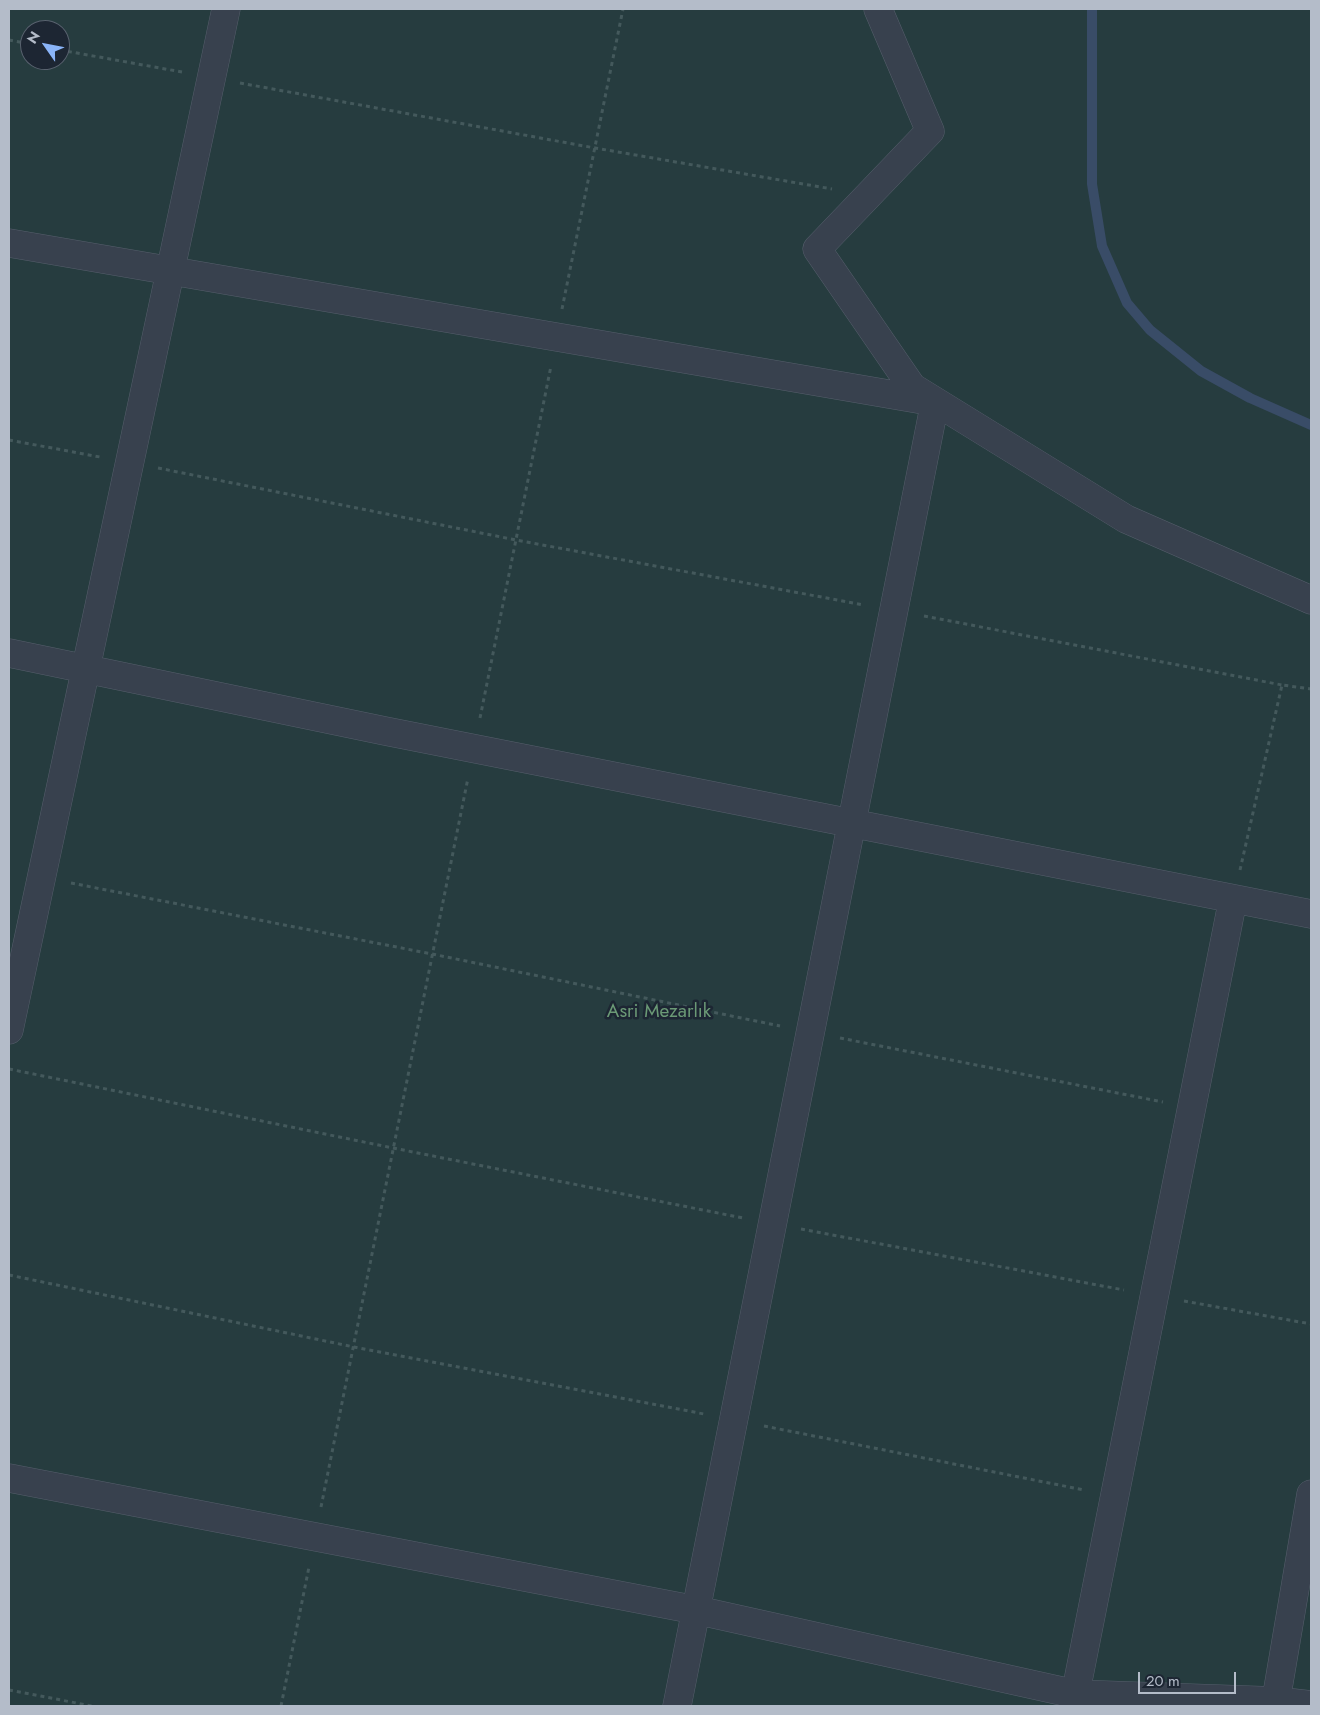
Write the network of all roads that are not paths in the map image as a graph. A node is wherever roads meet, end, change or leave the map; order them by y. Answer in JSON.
{"nodes":[{"id":1,"x":226,"y":9,"type":"edge"},
{"id":2,"x":878,"y":9,"type":"edge"},
{"id":3,"x":9,"y":242,"type":"edge"},
{"id":4,"x":170,"y":270,"type":"junction"},
{"id":5,"x":935,"y":402,"type":"junction"},
{"id":6,"x":1311,"y":600,"type":"edge"},
{"id":7,"x":9,"y":653,"type":"edge"},
{"id":8,"x":84,"y":668,"type":"junction"},
{"id":9,"x":852,"y":823,"type":"junction"},
{"id":10,"x":1233,"y":899,"type":"junction"},
{"id":11,"x":1311,"y":914,"type":"edge"},
{"id":12,"x":9,"y":1030,"type":"edge"},
{"id":13,"x":9,"y":1478,"type":"edge"},
{"id":14,"x":1311,"y":1494,"type":"edge"},
{"id":15,"x":696,"y":1610,"type":"junction"},
{"id":16,"x":1074,"y":1700,"type":"edge"},
{"id":17,"x":1276,"y":1704,"type":"edge"},
{"id":18,"x":1311,"y":1705,"type":"edge"},
{"id":19,"x":677,"y":1706,"type":"edge"}],
"edges":[{"from":1,"to":4,"type":"street"},
{"from":2,"to":5,"type":"street"},
{"from":3,"to":4,"type":"street"},
{"from":4,"to":5,"type":"street"},
{"from":4,"to":8,"type":"street"},
{"from":5,"to":6,"type":"street"},
{"from":5,"to":9,"type":"street"},
{"from":7,"to":8,"type":"street"},
{"from":8,"to":9,"type":"street"},
{"from":8,"to":12,"type":"street"},
{"from":9,"to":10,"type":"street"},
{"from":9,"to":15,"type":"street"},
{"from":10,"to":11,"type":"street"},
{"from":10,"to":16,"type":"street"},
{"from":13,"to":15,"type":"street"},
{"from":14,"to":17,"type":"street"},
{"from":15,"to":16,"type":"street"},
{"from":15,"to":19,"type":"street"},
{"from":16,"to":17,"type":"street"},
{"from":17,"to":18,"type":"street"}]}
